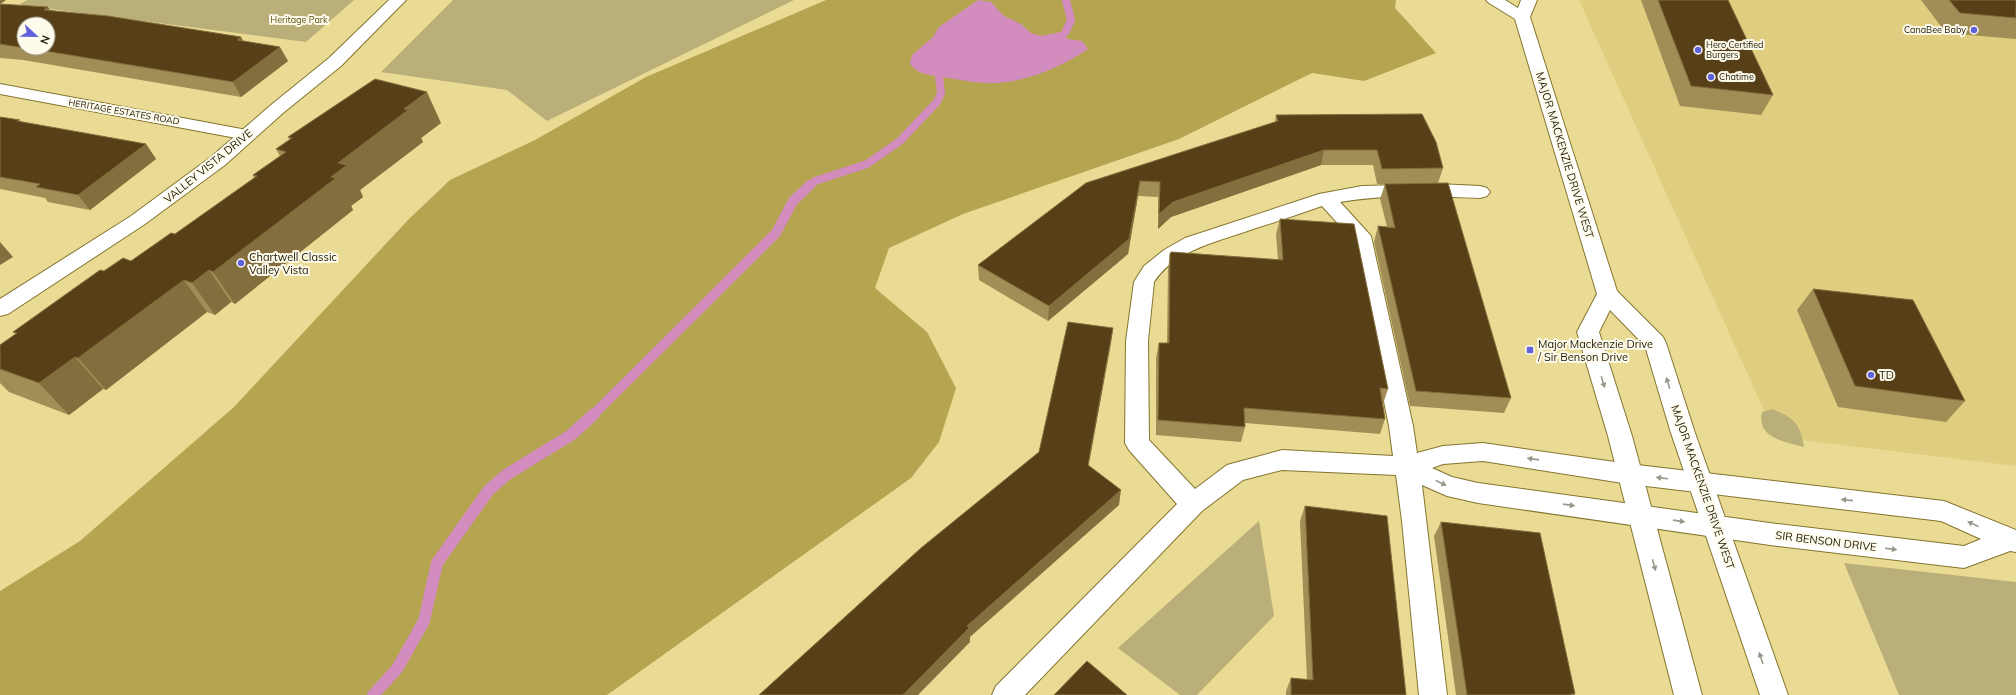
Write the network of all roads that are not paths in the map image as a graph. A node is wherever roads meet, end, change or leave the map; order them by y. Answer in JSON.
{"nodes":[{"id":1,"x":398,"y":0,"type":"edge"},
{"id":2,"x":1494,"y":0,"type":"edge"},
{"id":3,"x":1526,"y":8,"type":"edge"},
{"id":4,"x":0,"y":89,"type":"edge"},
{"id":5,"x":247,"y":135,"type":"junction"},
{"id":6,"x":1480,"y":192,"type":"dead end"},
{"id":7,"x":1326,"y":198,"type":"junction"},
{"id":8,"x":1607,"y":294,"type":"junction"},
{"id":9,"x":0,"y":309,"type":"edge"},
{"id":10,"x":1406,"y":466,"type":"junction"},
{"id":11,"x":1630,"y":474,"type":"junction"},
{"id":12,"x":1701,"y":483,"type":"junction"},
{"id":13,"x":1194,"y":504,"type":"junction"},
{"id":14,"x":1641,"y":515,"type":"junction"},
{"id":15,"x":1716,"y":526,"type":"junction"},
{"id":16,"x":2012,"y":541,"type":"edge"},
{"id":17,"x":1006,"y":695,"type":"edge"},
{"id":18,"x":1433,"y":695,"type":"edge"},
{"id":19,"x":1688,"y":695,"type":"edge"},
{"id":20,"x":1774,"y":695,"type":"edge"}],
"edges":[{"from":1,"to":5,"type":"street","name":"VALLEY VISTA DRIVE"},
{"from":2,"to":3,"type":"street","name":"MAJOR MACKENZIE DRIVE WEST"},
{"from":3,"to":8,"type":"street","name":"MAJOR MACKENZIE DRIVE WEST"},
{"from":4,"to":5,"type":"street","name":"HERITAGE ESTATES ROAD"},
{"from":5,"to":9,"type":"street","name":"VALLEY VISTA DRIVE"},
{"from":6,"to":7,"type":"street"},
{"from":7,"to":10,"type":"street"},
{"from":7,"to":13,"type":"street"},
{"from":8,"to":11,"type":"street","one_way":true},
{"from":12,"to":8,"type":"street","name":"MAJOR MACKENZIE DRIVE WEST","one_way":true},
{"from":11,"to":10,"type":"street","name":"SIR BENSON DRIVE","one_way":true},
{"from":10,"to":13,"type":"street"},
{"from":10,"to":14,"type":"street","name":"SIR BENSON DRIVE","one_way":true},
{"from":10,"to":18,"type":"street"},
{"from":12,"to":11,"type":"street","name":"SIR BENSON DRIVE","one_way":true},
{"from":11,"to":14,"type":"street"},
{"from":12,"to":15,"type":"street","name":"MAJOR MACKENZIE DRIVE WEST"},
{"from":16,"to":12,"type":"street","name":"SIR BENSON DRIVE","one_way":true},
{"from":13,"to":17,"type":"street"},
{"from":14,"to":15,"type":"street","name":"SIR BENSON DRIVE","one_way":true},
{"from":14,"to":19,"type":"street","one_way":true},
{"from":15,"to":16,"type":"street","name":"SIR BENSON DRIVE","one_way":true},
{"from":20,"to":15,"type":"street","name":"MAJOR MACKENZIE DRIVE WEST","one_way":true}]}
